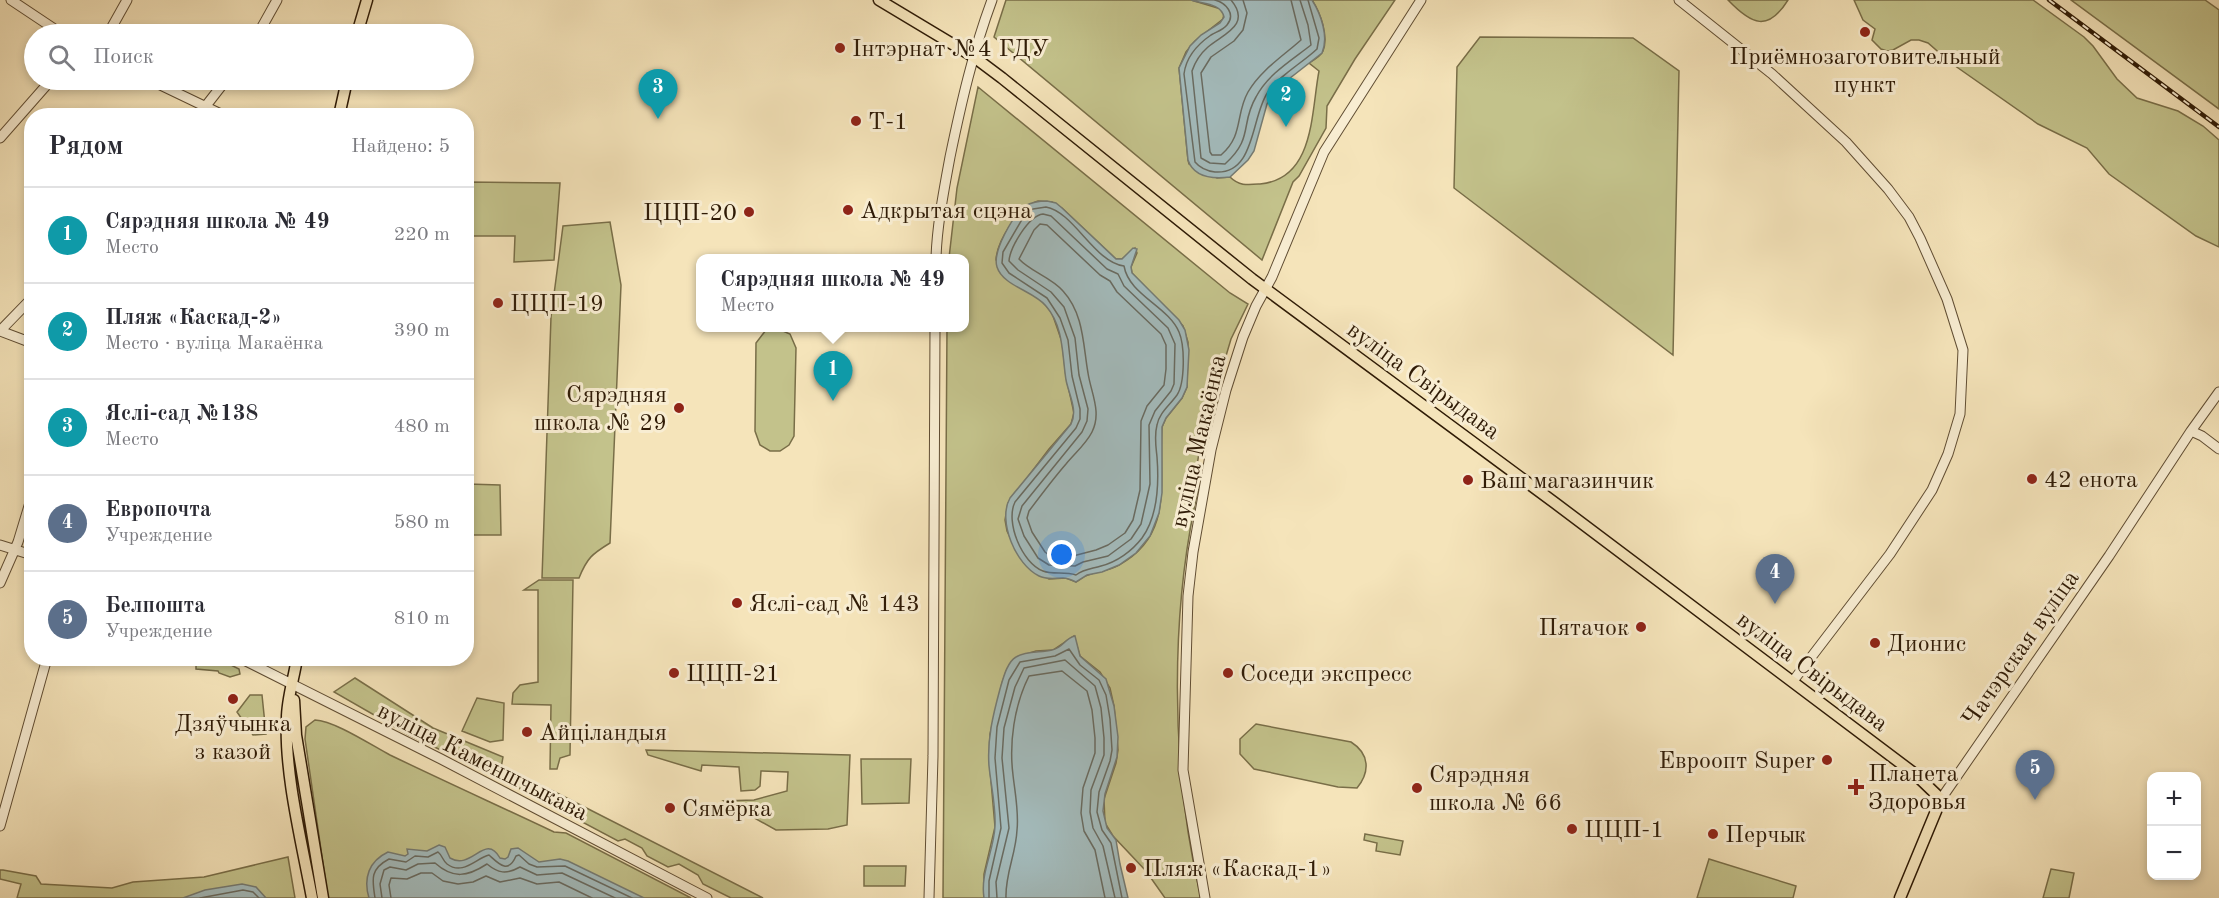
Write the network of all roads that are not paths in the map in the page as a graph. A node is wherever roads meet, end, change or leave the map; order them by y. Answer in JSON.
{"nodes":[{"id":1,"x":11,"y":0,"type":"edge"},
{"id":2,"x":127,"y":0,"type":"edge"},
{"id":3,"x":277,"y":0,"type":"edge"},
{"id":4,"x":367,"y":0,"type":"edge"},
{"id":5,"x":879,"y":0,"type":"edge"},
{"id":6,"x":992,"y":0,"type":"edge"},
{"id":7,"x":1420,"y":0,"type":"edge"},
{"id":8,"x":1678,"y":0,"type":"edge"},
{"id":9,"x":47,"y":24,"type":"edge"},
{"id":10,"x":114,"y":24,"type":"edge"},
{"id":11,"x":264,"y":24,"type":"edge"},
{"id":12,"x":360,"y":24,"type":"edge"},
{"id":13,"x":974,"y":57,"type":"junction"},
{"id":14,"x":42,"y":90,"type":"edge"},
{"id":15,"x":172,"y":90,"type":"edge"},
{"id":16,"x":218,"y":90,"type":"edge"},
{"id":17,"x":345,"y":90,"type":"edge"},
{"id":18,"x":206,"y":106,"type":"junction"},
{"id":19,"x":26,"y":108,"type":"edge"},
{"id":20,"x":210,"y":108,"type":"edge"},
{"id":21,"x":341,"y":108,"type":"edge"},
{"id":22,"x":24,"y":111,"type":"edge"},
{"id":23,"x":0,"y":138,"type":"edge"},
{"id":24,"x":936,"y":254,"type":"edge"},
{"id":25,"x":1267,"y":290,"type":"junction"},
{"id":26,"x":24,"y":306,"type":"edge"},
{"id":27,"x":0,"y":331,"type":"edge"},
{"id":28,"x":935,"y":332,"type":"edge"},
{"id":29,"x":24,"y":340,"type":"edge"},
{"id":30,"x":2219,"y":392,"type":"edge"},
{"id":31,"x":2191,"y":431,"type":"junction"},
{"id":32,"x":2219,"y":448,"type":"edge"},
{"id":33,"x":24,"y":520,"type":"edge"},
{"id":34,"x":0,"y":545,"type":"edge"},
{"id":35,"x":14,"y":549,"type":"junction"},
{"id":36,"x":24,"y":552,"type":"edge"},
{"id":37,"x":0,"y":584,"type":"edge"},
{"id":38,"x":45,"y":666,"type":"edge"},
{"id":39,"x":255,"y":666,"type":"edge"},
{"id":40,"x":296,"y":666,"type":"edge"},
{"id":41,"x":1793,"y":681,"type":"junction"},
{"id":42,"x":292,"y":685,"type":"junction"},
{"id":43,"x":1941,"y":799,"type":"junction"},
{"id":44,"x":2,"y":812,"type":"edge"},
{"id":45,"x":0,"y":826,"type":"edge"},
{"id":46,"x":312,"y":898,"type":"edge"},
{"id":47,"x":323,"y":898,"type":"edge"},
{"id":48,"x":707,"y":898,"type":"edge"},
{"id":49,"x":929,"y":898,"type":"edge"},
{"id":50,"x":1205,"y":898,"type":"edge"},
{"id":51,"x":1900,"y":898,"type":"edge"}],
"edges":[{"from":1,"to":9,"type":"street"},
{"from":2,"to":10,"type":"street"},
{"from":3,"to":11,"type":"street"},
{"from":4,"to":12,"type":"main road"},
{"from":5,"to":13,"type":"main road","name":"вуліца Свірыдава"},
{"from":6,"to":13,"type":"street"},
{"from":7,"to":25,"type":"street","name":"вуліца Макаёнка"},
{"from":8,"to":41,"type":"street"},
{"from":13,"to":24,"type":"street"},
{"from":13,"to":25,"type":"main road","name":"вуліца Свірыдава"},
{"from":14,"to":19,"type":"street"},
{"from":15,"to":18,"type":"street"},
{"from":16,"to":18,"type":"street"},
{"from":17,"to":21,"type":"main road"},
{"from":18,"to":20,"type":"street"},
{"from":22,"to":23,"type":"street"},
{"from":25,"to":41,"type":"main road","name":"вуліца Свірыдава"},
{"from":25,"to":50,"type":"street","name":"вуліца Макаёнка"},
{"from":26,"to":27,"type":"street"},
{"from":27,"to":29,"type":"street"},
{"from":28,"to":49,"type":"street"},
{"from":30,"to":31,"type":"street","name":"Чачэрская вуліца"},
{"from":31,"to":32,"type":"street"},
{"from":31,"to":43,"type":"street","name":"Чачэрская вуліца"},
{"from":33,"to":35,"type":"street"},
{"from":34,"to":35,"type":"street"},
{"from":35,"to":36,"type":"street"},
{"from":35,"to":37,"type":"street"},
{"from":38,"to":44,"type":"street"},
{"from":39,"to":42,"type":"street","name":"вуліца Каменшчыкава"},
{"from":40,"to":42,"type":"main road"},
{"from":41,"to":43,"type":"main road","name":"вуліца Свірыдава"},
{"from":42,"to":46,"type":"main road"},
{"from":42,"to":47,"type":"main road"},
{"from":42,"to":48,"type":"street","name":"вуліца Каменшчыкава"},
{"from":43,"to":51,"type":"main road","name":"Чачэрская вуліца"},
{"from":44,"to":45,"type":"street"}]}
